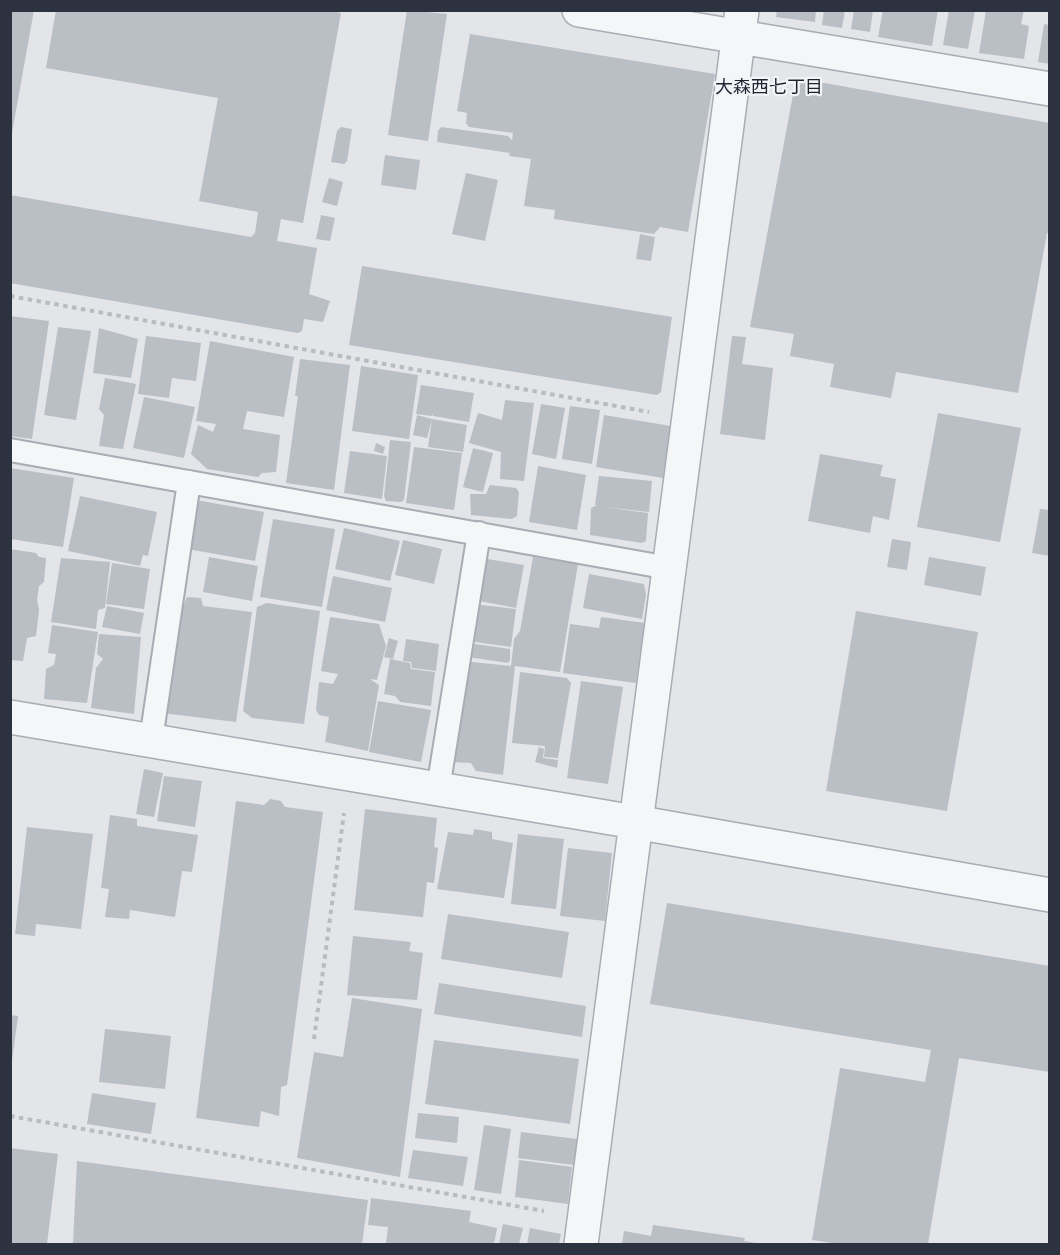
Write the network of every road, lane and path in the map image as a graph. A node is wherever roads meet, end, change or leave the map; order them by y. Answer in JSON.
{"nodes":[{"id":1,"x":579,"y":10,"type":"edge"},
{"id":2,"x":740,"y":24,"type":"edge"},
{"id":3,"x":1050,"y":89,"type":"edge"},
{"id":4,"x":10,"y":296,"type":"edge"},
{"id":5,"x":688,"y":419,"type":"junction"},
{"id":6,"x":10,"y":450,"type":"edge"},
{"id":7,"x":189,"y":482,"type":"junction"},
{"id":8,"x":479,"y":533,"type":"junction"},
{"id":9,"x":669,"y":567,"type":"junction"},
{"id":10,"x":10,"y":717,"type":"edge"},
{"id":11,"x":151,"y":740,"type":"junction"},
{"id":12,"x":349,"y":774,"type":"junction"},
{"id":13,"x":438,"y":789,"type":"junction"},
{"id":14,"x":635,"y":822,"type":"junction"},
{"id":15,"x":1050,"y":895,"type":"edge"},
{"id":16,"x":314,"y":1039,"type":"dead end"},
{"id":17,"x":10,"y":1116,"type":"edge"},
{"id":18,"x":582,"y":1231,"type":"edge"}],
"edges":[{"from":1,"to":2,"type":"street"},
{"from":2,"to":3,"type":"street"},
{"from":2,"to":5,"type":"street"},
{"from":4,"to":5,"type":"path"},
{"from":5,"to":9,"type":"street"},
{"from":6,"to":7,"type":"lane"},
{"from":7,"to":8,"type":"lane"},
{"from":7,"to":11,"type":"lane"},
{"from":8,"to":9,"type":"lane"},
{"from":8,"to":13,"type":"lane"},
{"from":9,"to":14,"type":"street"},
{"from":10,"to":11,"type":"street"},
{"from":11,"to":12,"type":"street"},
{"from":12,"to":13,"type":"street"},
{"from":12,"to":16,"type":"path"},
{"from":13,"to":14,"type":"street"},
{"from":14,"to":15,"type":"street"},
{"from":14,"to":18,"type":"street"},
{"from":17,"to":18,"type":"path"}]}
